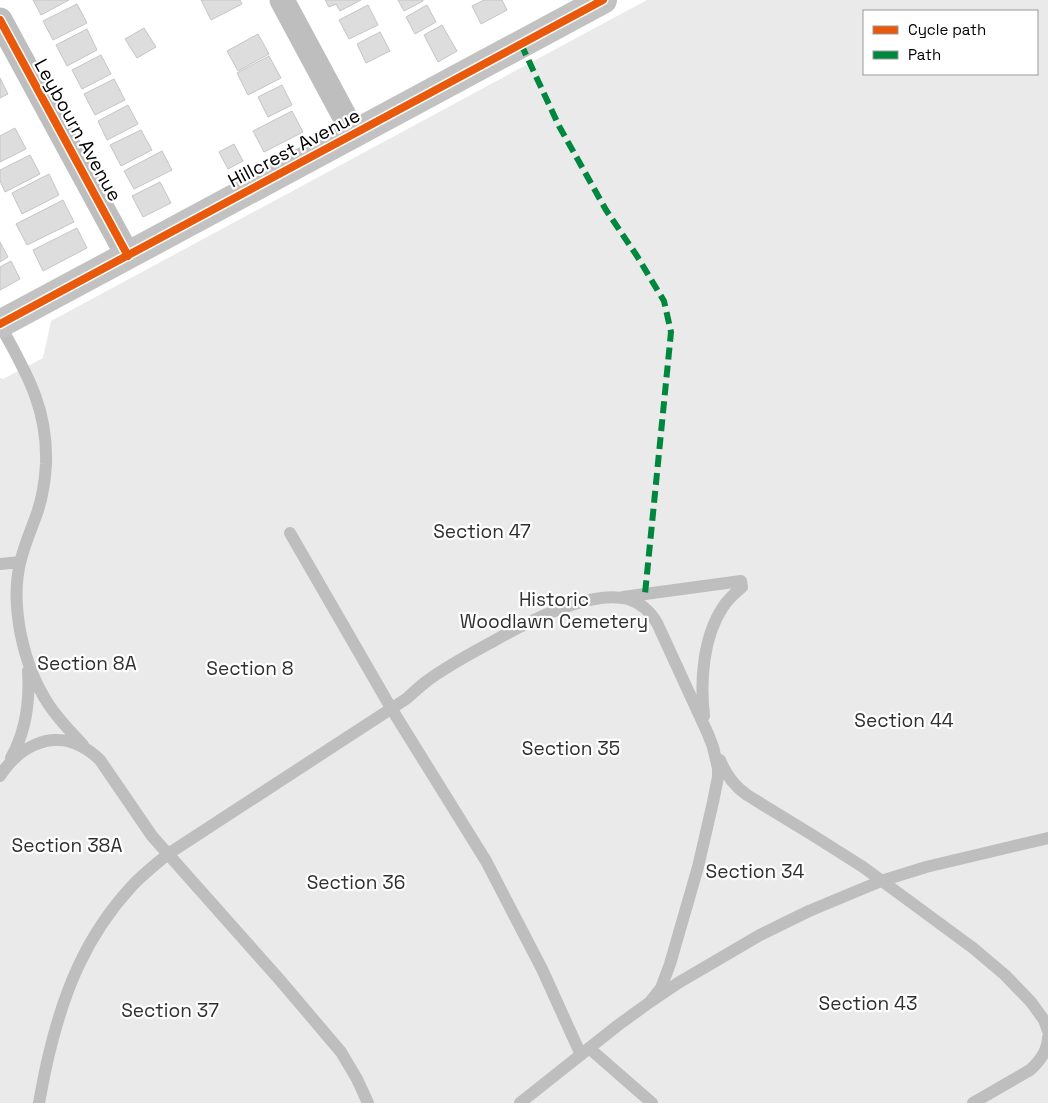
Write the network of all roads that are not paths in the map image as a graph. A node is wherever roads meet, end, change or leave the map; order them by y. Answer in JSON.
{"nodes":[{"id":1,"x":282,"y":0,"type":"edge"},
{"id":2,"x":603,"y":0,"type":"edge"},
{"id":3,"x":0,"y":20,"type":"edge"},
{"id":4,"x":354,"y":134,"type":"junction"},
{"id":5,"x":128,"y":256,"type":"junction"},
{"id":6,"x":0,"y":325,"type":"edge"},
{"id":7,"x":290,"y":533,"type":"dead end"},
{"id":8,"x":20,"y":562,"type":"junction"},
{"id":9,"x":0,"y":564,"type":"edge"},
{"id":10,"x":618,"y":598,"type":"junction"},
{"id":11,"x":27,"y":655,"type":"junction"},
{"id":12,"x":391,"y":708,"type":"junction"},
{"id":13,"x":708,"y":734,"type":"junction"},
{"id":14,"x":713,"y":746,"type":"junction"},
{"id":15,"x":87,"y":750,"type":"junction"},
{"id":16,"x":8,"y":765,"type":"junction"},
{"id":17,"x":0,"y":776,"type":"edge"},
{"id":18,"x":1048,"y":838,"type":"edge"},
{"id":19,"x":168,"y":854,"type":"junction"},
{"id":20,"x":881,"y":881,"type":"junction"},
{"id":21,"x":650,"y":1002,"type":"junction"},
{"id":22,"x":1048,"y":1031,"type":"edge"},
{"id":23,"x":1048,"y":1037,"type":"edge"},
{"id":24,"x":585,"y":1052,"type":"junction"},
{"id":25,"x":39,"y":1103,"type":"edge"},
{"id":26,"x":368,"y":1103,"type":"edge"},
{"id":27,"x":520,"y":1103,"type":"edge"},
{"id":28,"x":652,"y":1103,"type":"edge"},
{"id":29,"x":973,"y":1103,"type":"edge"}],
"edges":[{"from":1,"to":4,"type":"street"},
{"from":2,"to":4,"type":"street","name":"Hillcrest Avenue"},
{"from":3,"to":5,"type":"street","name":"Leybourn Avenue"},
{"from":4,"to":5,"type":"street","name":"Hillcrest Avenue"},
{"from":5,"to":6,"type":"street","name":"Hillcrest Avenue"},
{"from":6,"to":8,"type":"lane"},
{"from":7,"to":12,"type":"lane"},
{"from":8,"to":9,"type":"lane"},
{"from":8,"to":11,"type":"lane"},
{"from":10,"to":12,"type":"lane"},
{"from":10,"to":13,"type":"lane"},
{"from":10,"to":13,"type":"lane"},
{"from":11,"to":15,"type":"lane"},
{"from":11,"to":16,"type":"lane"},
{"from":12,"to":19,"type":"lane"},
{"from":12,"to":24,"type":"lane"},
{"from":13,"to":14,"type":"lane"},
{"from":14,"to":20,"type":"lane"},
{"from":14,"to":21,"type":"lane"},
{"from":15,"to":16,"type":"lane"},
{"from":15,"to":19,"type":"lane"},
{"from":16,"to":17,"type":"lane"},
{"from":18,"to":20,"type":"lane"},
{"from":19,"to":25,"type":"lane"},
{"from":19,"to":26,"type":"lane"},
{"from":20,"to":21,"type":"lane"},
{"from":20,"to":22,"type":"lane"},
{"from":21,"to":24,"type":"lane"},
{"from":23,"to":29,"type":"lane"},
{"from":24,"to":27,"type":"lane"},
{"from":24,"to":28,"type":"lane"}]}
